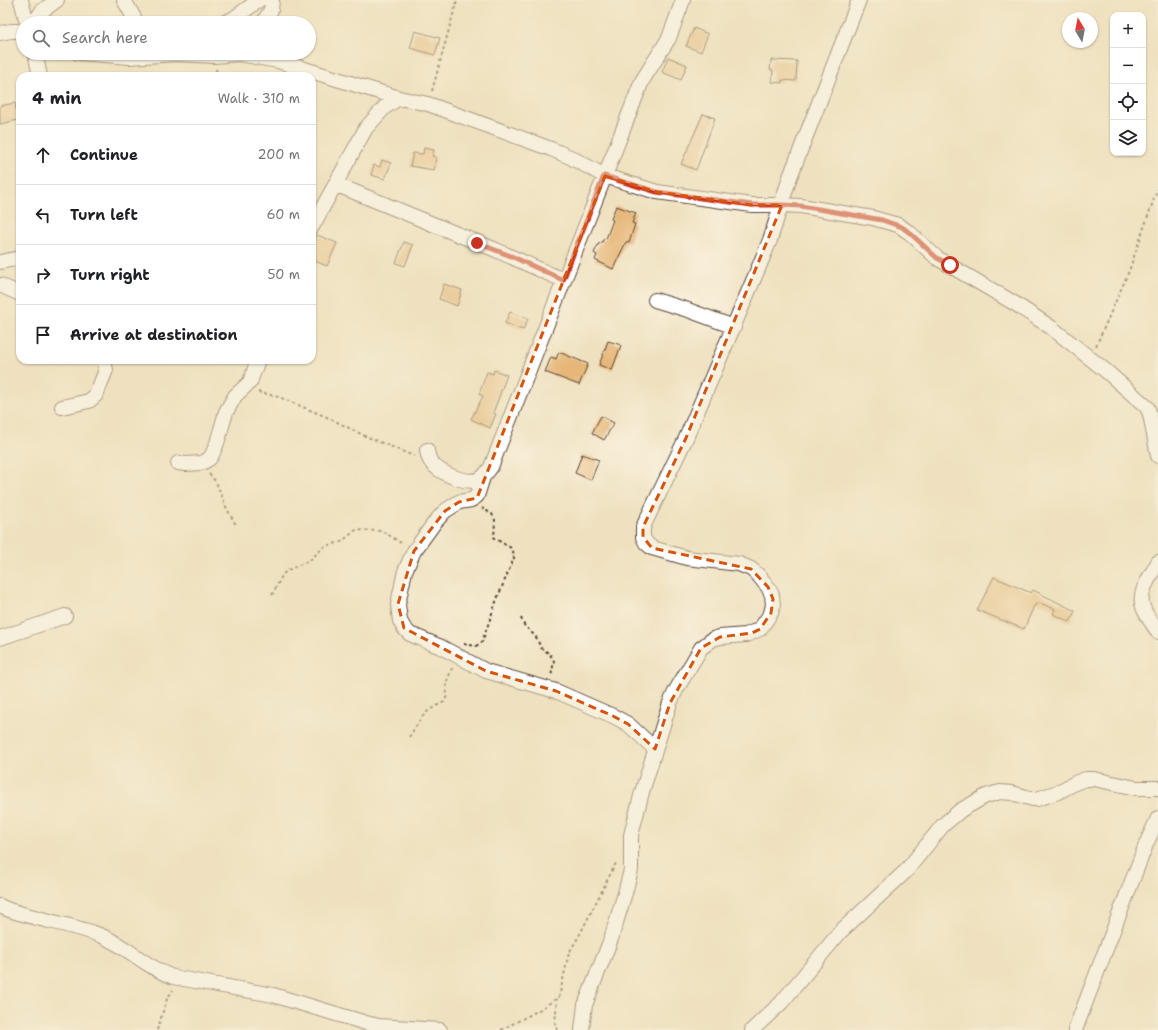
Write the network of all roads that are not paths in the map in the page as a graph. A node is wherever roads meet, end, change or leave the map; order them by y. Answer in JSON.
{"nodes":[{"id":1,"x":21,"y":0,"type":"edge"},
{"id":2,"x":57,"y":0,"type":"edge"},
{"id":3,"x":124,"y":0,"type":"edge"},
{"id":4,"x":259,"y":0,"type":"edge"},
{"id":5,"x":272,"y":0,"type":"edge"},
{"id":6,"x":683,"y":0,"type":"edge"},
{"id":7,"x":859,"y":0,"type":"edge"},
{"id":8,"x":25,"y":16,"type":"edge"},
{"id":9,"x":39,"y":16,"type":"edge"},
{"id":10,"x":133,"y":16,"type":"edge"},
{"id":11,"x":238,"y":16,"type":"edge"},
{"id":12,"x":268,"y":16,"type":"edge"},
{"id":13,"x":16,"y":31,"type":"edge"},
{"id":14,"x":0,"y":33,"type":"edge"},
{"id":15,"x":37,"y":60,"type":"edge"},
{"id":16,"x":273,"y":60,"type":"edge"},
{"id":17,"x":39,"y":72,"type":"edge"},
{"id":18,"x":314,"y":72,"type":"edge"},
{"id":19,"x":316,"y":73,"type":"edge"},
{"id":20,"x":399,"y":98,"type":"junction"},
{"id":21,"x":604,"y":176,"type":"junction"},
{"id":22,"x":335,"y":184,"type":"junction"},
{"id":23,"x":782,"y":205,"type":"junction"},
{"id":24,"x":316,"y":220,"type":"edge"},
{"id":25,"x":16,"y":259,"type":"edge"},
{"id":26,"x":0,"y":262,"type":"edge"},
{"id":27,"x":563,"y":280,"type":"junction"},
{"id":28,"x":0,"y":285,"type":"edge"},
{"id":29,"x":16,"y":292,"type":"edge"},
{"id":30,"x":655,"y":300,"type":"dead end"},
{"id":31,"x":734,"y":327,"type":"junction"},
{"id":32,"x":105,"y":364,"type":"edge"},
{"id":33,"x":257,"y":364,"type":"edge"},
{"id":34,"x":62,"y":407,"type":"dead end"},
{"id":35,"x":427,"y":450,"type":"dead end"},
{"id":36,"x":1158,"y":456,"type":"edge"},
{"id":37,"x":178,"y":464,"type":"dead end"},
{"id":38,"x":483,"y":477,"type":"junction"},
{"id":39,"x":1158,"y":562,"type":"edge"},
{"id":40,"x":66,"y":616,"type":"dead end"},
{"id":41,"x":1158,"y":632,"type":"edge"},
{"id":42,"x":0,"y":638,"type":"edge"},
{"id":43,"x":655,"y":749,"type":"junction"},
{"id":44,"x":1158,"y":788,"type":"edge"},
{"id":45,"x":1158,"y":818,"type":"edge"},
{"id":46,"x":0,"y":906,"type":"edge"},
{"id":47,"x":440,"y":1030,"type":"edge"},
{"id":48,"x":582,"y":1030,"type":"edge"},
{"id":49,"x":752,"y":1030,"type":"edge"},
{"id":50,"x":1075,"y":1030,"type":"edge"}],
"edges":[{"from":1,"to":8,"type":"street"},
{"from":2,"to":9,"type":"street"},
{"from":3,"to":10,"type":"street"},
{"from":4,"to":11,"type":"street"},
{"from":5,"to":12,"type":"street"},
{"from":6,"to":21,"type":"street"},
{"from":7,"to":23,"type":"street"},
{"from":13,"to":14,"type":"street"},
{"from":15,"to":17,"type":"street"},
{"from":16,"to":18,"type":"street"},
{"from":19,"to":20,"type":"street"},
{"from":20,"to":21,"type":"street"},
{"from":20,"to":22,"type":"street"},
{"from":21,"to":23,"type":"street"},
{"from":21,"to":27,"type":"street"},
{"from":22,"to":24,"type":"street"},
{"from":22,"to":27,"type":"street"},
{"from":23,"to":31,"type":"street"},
{"from":23,"to":36,"type":"street"},
{"from":25,"to":26,"type":"street"},
{"from":27,"to":38,"type":"street"},
{"from":28,"to":29,"type":"street"},
{"from":30,"to":31,"type":"street"},
{"from":31,"to":43,"type":"street"},
{"from":32,"to":34,"type":"street"},
{"from":33,"to":37,"type":"street"},
{"from":35,"to":38,"type":"street"},
{"from":38,"to":43,"type":"street"},
{"from":39,"to":41,"type":"street"},
{"from":40,"to":42,"type":"street"},
{"from":43,"to":48,"type":"street"},
{"from":44,"to":49,"type":"street"},
{"from":45,"to":50,"type":"street"},
{"from":46,"to":47,"type":"street"}]}
